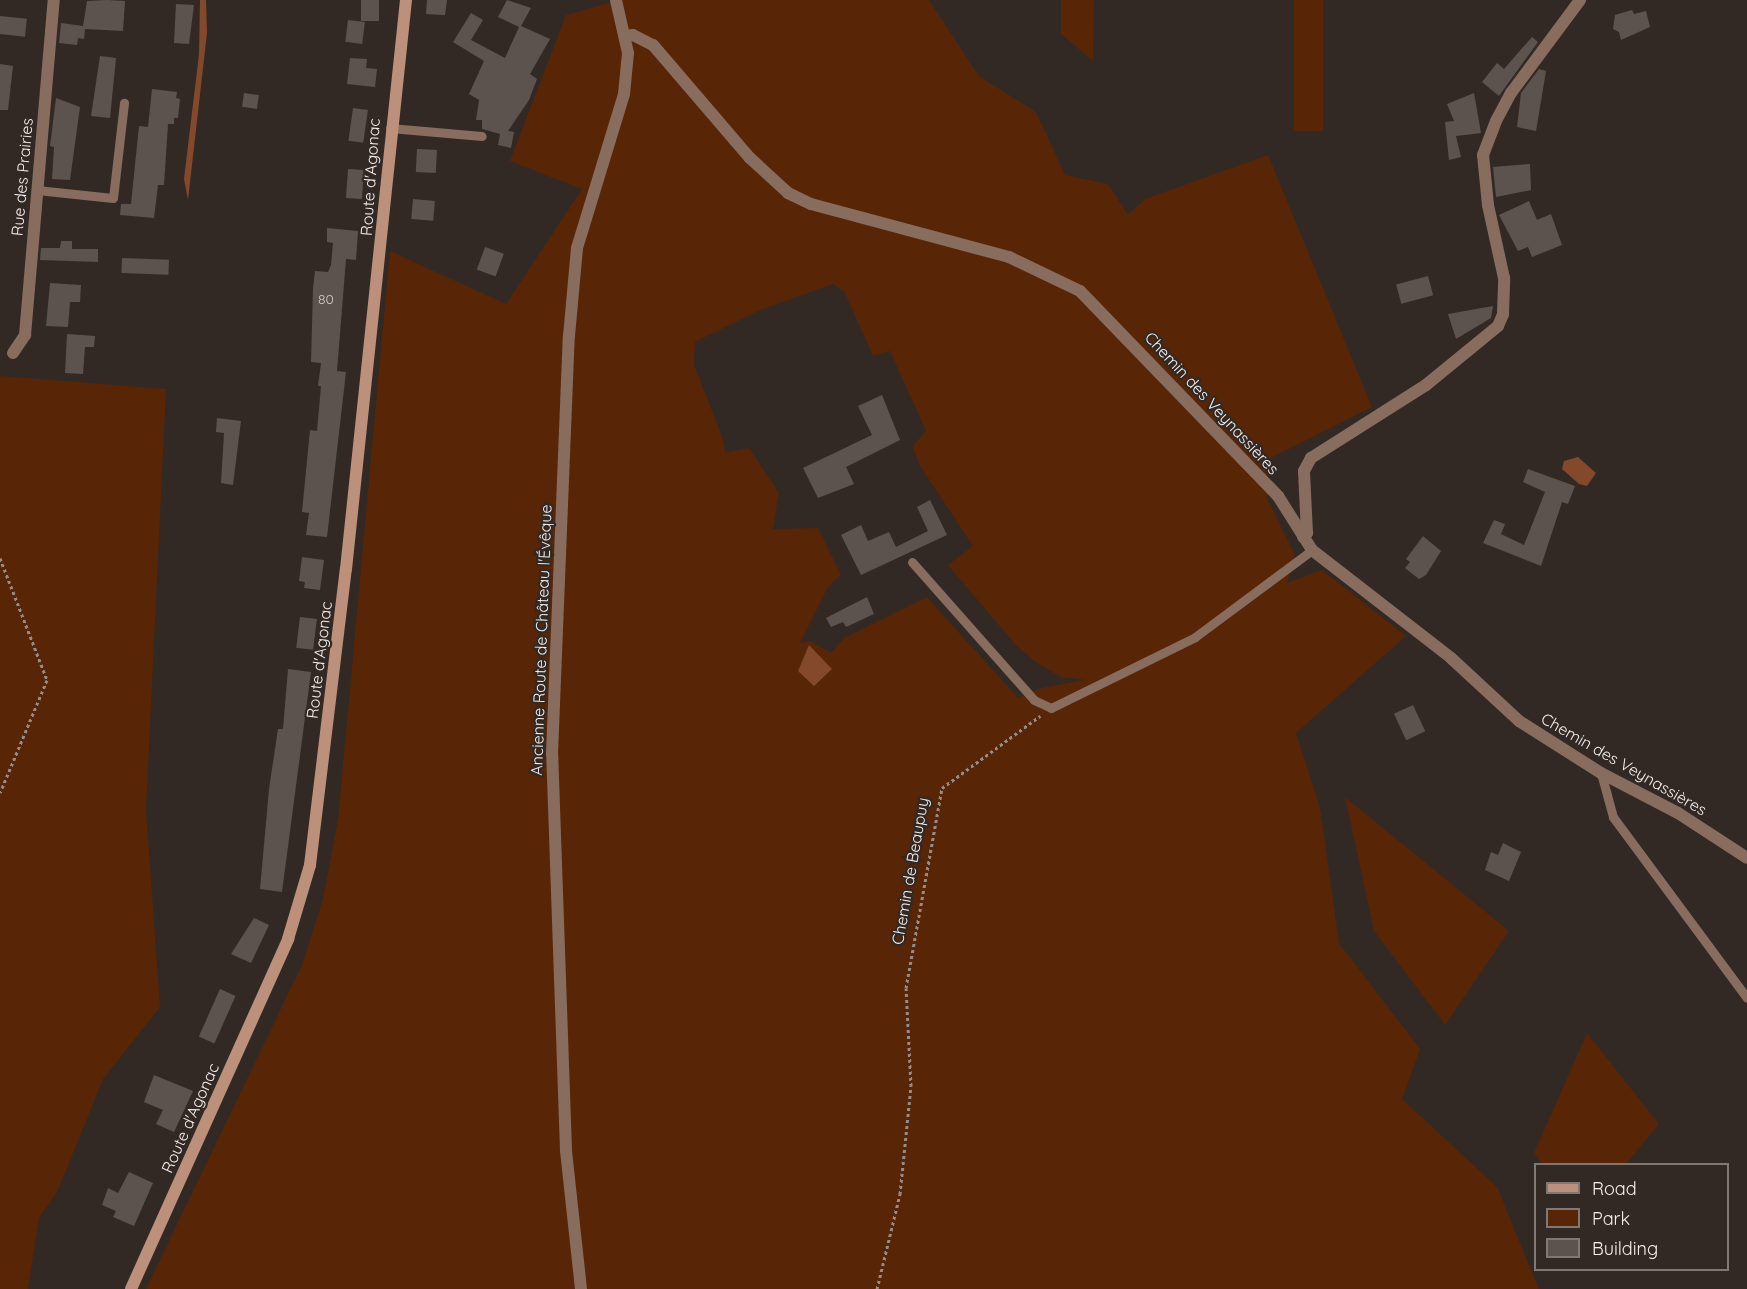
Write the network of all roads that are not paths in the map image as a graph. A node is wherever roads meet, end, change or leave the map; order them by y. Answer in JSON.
{"nodes":[{"id":1,"x":54,"y":0,"type":"edge"},
{"id":2,"x":406,"y":0,"type":"edge"},
{"id":3,"x":616,"y":0,"type":"edge"},
{"id":4,"x":1580,"y":0,"type":"edge"},
{"id":5,"x":626,"y":36,"type":"junction"},
{"id":6,"x":123,"y":103,"type":"dead end"},
{"id":7,"x":390,"y":128,"type":"junction"},
{"id":8,"x":482,"y":136,"type":"dead end"},
{"id":9,"x":37,"y":190,"type":"junction"},
{"id":10,"x":13,"y":353,"type":"dead end"},
{"id":11,"x":1303,"y":537,"type":"junction"},
{"id":12,"x":1312,"y":550,"type":"junction"},
{"id":13,"x":912,"y":562,"type":"dead end"},
{"id":14,"x":1601,"y":773,"type":"junction"},
{"id":15,"x":1747,"y":858,"type":"edge"},
{"id":16,"x":1747,"y":998,"type":"edge"},
{"id":17,"x":131,"y":1289,"type":"edge"},
{"id":18,"x":581,"y":1289,"type":"edge"}],
"edges":[{"from":1,"to":9,"type":"street","name":"Rue des Prairies"},
{"from":2,"to":7,"type":"main road","name":"Route d'Agonac"},
{"from":3,"to":5,"type":"street","name":"Ancienne Route de Château l'Évêque"},
{"from":4,"to":11,"type":"street"},
{"from":5,"to":11,"type":"street","name":"Chemin des Veynassières"},
{"from":5,"to":18,"type":"street","name":"Ancienne Route de Château l'Évêque"},
{"from":6,"to":9,"type":"lane"},
{"from":7,"to":8,"type":"lane"},
{"from":7,"to":17,"type":"main road","name":"Route d'Agonac"},
{"from":9,"to":10,"type":"street","name":"Rue des Prairies"},
{"from":11,"to":12,"type":"street","name":"Chemin des Veynassières"},
{"from":12,"to":13,"type":"lane"},
{"from":12,"to":14,"type":"street","name":"Chemin des Veynassières"},
{"from":14,"to":15,"type":"street","name":"Chemin des Veynassières"},
{"from":14,"to":16,"type":"lane"}]}
